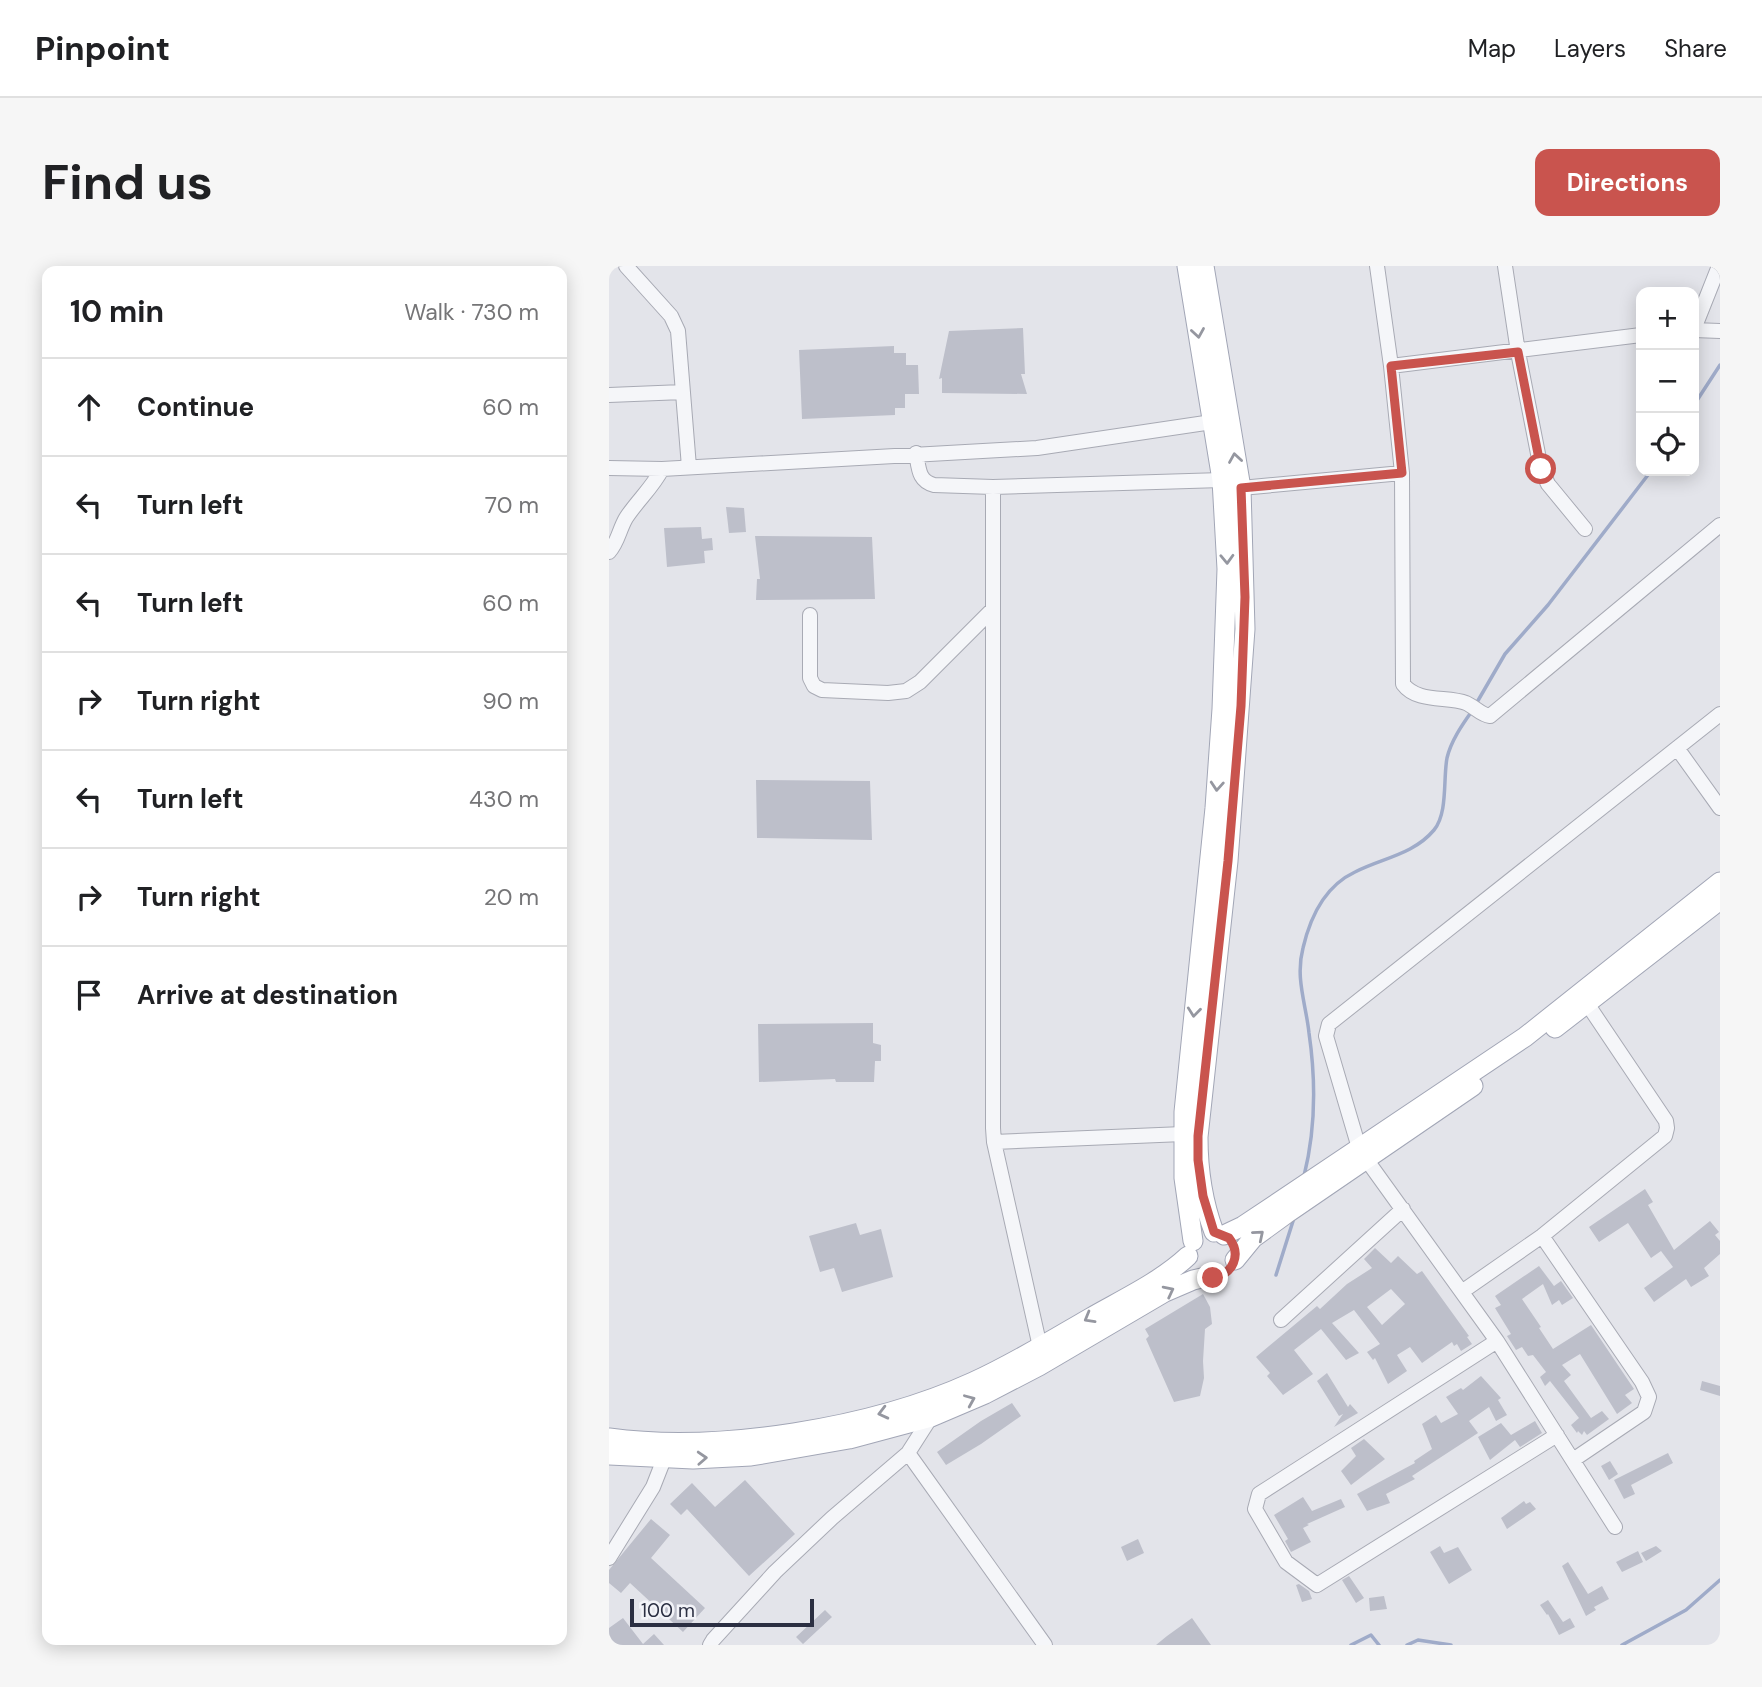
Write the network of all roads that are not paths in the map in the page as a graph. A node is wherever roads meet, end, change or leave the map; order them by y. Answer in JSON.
{"nodes":[{"id":1,"x":626,"y":266,"type":"edge"},
{"id":2,"x":1187,"y":266,"type":"edge"},
{"id":3,"x":1204,"y":266,"type":"edge"},
{"id":4,"x":1377,"y":266,"type":"edge"},
{"id":5,"x":1505,"y":266,"type":"edge"},
{"id":6,"x":1719,"y":266,"type":"edge"},
{"id":7,"x":1699,"y":317,"type":"edge"},
{"id":8,"x":1699,"y":330,"type":"edge"},
{"id":9,"x":1720,"y":331,"type":"edge"},
{"id":10,"x":1636,"y":336,"type":"edge"},
{"id":11,"x":1518,"y":352,"type":"junction"},
{"id":12,"x":1391,"y":366,"type":"junction"},
{"id":13,"x":683,"y":392,"type":"junction"},
{"id":14,"x":609,"y":395,"type":"edge"},
{"id":15,"x":1212,"y":422,"type":"junction"},
{"id":16,"x":916,"y":453,"type":"junction"},
{"id":17,"x":689,"y":467,"type":"junction"},
{"id":18,"x":609,"y":468,"type":"edge"},
{"id":19,"x":662,"y":469,"type":"junction"},
{"id":20,"x":1402,"y":473,"type":"junction"},
{"id":21,"x":1222,"y":480,"type":"junction"},
{"id":22,"x":993,"y":487,"type":"junction"},
{"id":23,"x":1241,"y":488,"type":"junction"},
{"id":24,"x":1720,"y":526,"type":"edge"},
{"id":25,"x":1585,"y":529,"type":"dead end"},
{"id":26,"x":609,"y":552,"type":"edge"},
{"id":27,"x":993,"y":609,"type":"junction"},
{"id":28,"x":810,"y":615,"type":"dead end"},
{"id":29,"x":1720,"y":714,"type":"edge"},
{"id":30,"x":1677,"y":748,"type":"junction"},
{"id":31,"x":1720,"y":808,"type":"edge"},
{"id":32,"x":1720,"y":882,"type":"edge"},
{"id":33,"x":1720,"y":900,"type":"edge"},
{"id":34,"x":1588,"y":1005,"type":"junction"},
{"id":35,"x":1183,"y":1134,"type":"junction"},
{"id":36,"x":995,"y":1142,"type":"junction"},
{"id":37,"x":1362,"y":1153,"type":"junction"},
{"id":38,"x":1303,"y":1191,"type":"junction"},
{"id":39,"x":1403,"y":1209,"type":"junction"},
{"id":40,"x":1219,"y":1233,"type":"junction"},
{"id":41,"x":1542,"y":1236,"type":"junction"},
{"id":42,"x":1191,"y":1248,"type":"junction"},
{"id":43,"x":1235,"y":1260,"type":"junction"},
{"id":44,"x":1206,"y":1277,"type":"junction"},
{"id":45,"x":1463,"y":1291,"type":"junction"},
{"id":46,"x":1281,"y":1320,"type":"dead end"},
{"id":47,"x":1497,"y":1341,"type":"junction"},
{"id":48,"x":1040,"y":1347,"type":"junction"},
{"id":49,"x":931,"y":1417,"type":"junction"},
{"id":50,"x":1557,"y":1435,"type":"junction"},
{"id":51,"x":609,"y":1438,"type":"edge"},
{"id":52,"x":908,"y":1453,"type":"junction"},
{"id":53,"x":609,"y":1455,"type":"edge"},
{"id":54,"x":664,"y":1459,"type":"junction"},
{"id":55,"x":1573,"y":1460,"type":"junction"},
{"id":56,"x":1615,"y":1527,"type":"dead end"},
{"id":57,"x":609,"y":1559,"type":"edge"},
{"id":58,"x":710,"y":1645,"type":"edge"},
{"id":59,"x":1045,"y":1645,"type":"edge"}],
"edges":[{"from":1,"to":13,"type":"street"},
{"from":2,"to":15,"type":"main road","one_way":true},
{"from":23,"to":3,"type":"main road","one_way":true},
{"from":4,"to":12,"type":"street"},
{"from":5,"to":11,"type":"street"},
{"from":6,"to":7,"type":"street"},
{"from":8,"to":9,"type":"street"},
{"from":10,"to":11,"type":"street"},
{"from":11,"to":12,"type":"street"},
{"from":11,"to":25,"type":"street"},
{"from":12,"to":20,"type":"street"},
{"from":13,"to":14,"type":"street"},
{"from":13,"to":17,"type":"street"},
{"from":15,"to":16,"type":"street"},
{"from":15,"to":21,"type":"main road"},
{"from":16,"to":17,"type":"street"},
{"from":16,"to":22,"type":"street"},
{"from":17,"to":19,"type":"street"},
{"from":18,"to":19,"type":"street"},
{"from":19,"to":26,"type":"street"},
{"from":20,"to":23,"type":"street"},
{"from":20,"to":24,"type":"street"},
{"from":21,"to":22,"type":"street"},
{"from":21,"to":35,"type":"main road","one_way":true},
{"from":22,"to":27,"type":"street"},
{"from":23,"to":40,"type":"main road"},
{"from":27,"to":28,"type":"street"},
{"from":27,"to":36,"type":"street"},
{"from":29,"to":30,"type":"street"},
{"from":30,"to":31,"type":"street"},
{"from":30,"to":37,"type":"street"},
{"from":32,"to":37,"type":"main road"},
{"from":33,"to":34,"type":"main road"},
{"from":34,"to":37,"type":"main road"},
{"from":34,"to":41,"type":"street"},
{"from":35,"to":36,"type":"street"},
{"from":35,"to":42,"type":"main road"},
{"from":36,"to":48,"type":"street"},
{"from":37,"to":38,"type":"main road"},
{"from":37,"to":39,"type":"street"},
{"from":38,"to":40,"type":"main road"},
{"from":43,"to":38,"type":"main road","one_way":true},
{"from":39,"to":45,"type":"street"},
{"from":39,"to":46,"type":"street"},
{"from":40,"to":42,"type":"main road"},
{"from":40,"to":43,"type":"main road"},
{"from":41,"to":45,"type":"street"},
{"from":41,"to":55,"type":"street"},
{"from":42,"to":44,"type":"main road"},
{"from":42,"to":48,"type":"main road","one_way":true},
{"from":43,"to":44,"type":"main road"},
{"from":49,"to":44,"type":"main road","one_way":true},
{"from":45,"to":47,"type":"street"},
{"from":47,"to":50,"type":"street"},
{"from":47,"to":50,"type":"street"},
{"from":48,"to":51,"type":"main road","one_way":true},
{"from":49,"to":52,"type":"street"},
{"from":54,"to":49,"type":"main road","one_way":true},
{"from":50,"to":55,"type":"street"},
{"from":52,"to":58,"type":"street"},
{"from":52,"to":59,"type":"street"},
{"from":53,"to":54,"type":"main road"},
{"from":54,"to":57,"type":"street"},
{"from":55,"to":56,"type":"street"}]}
